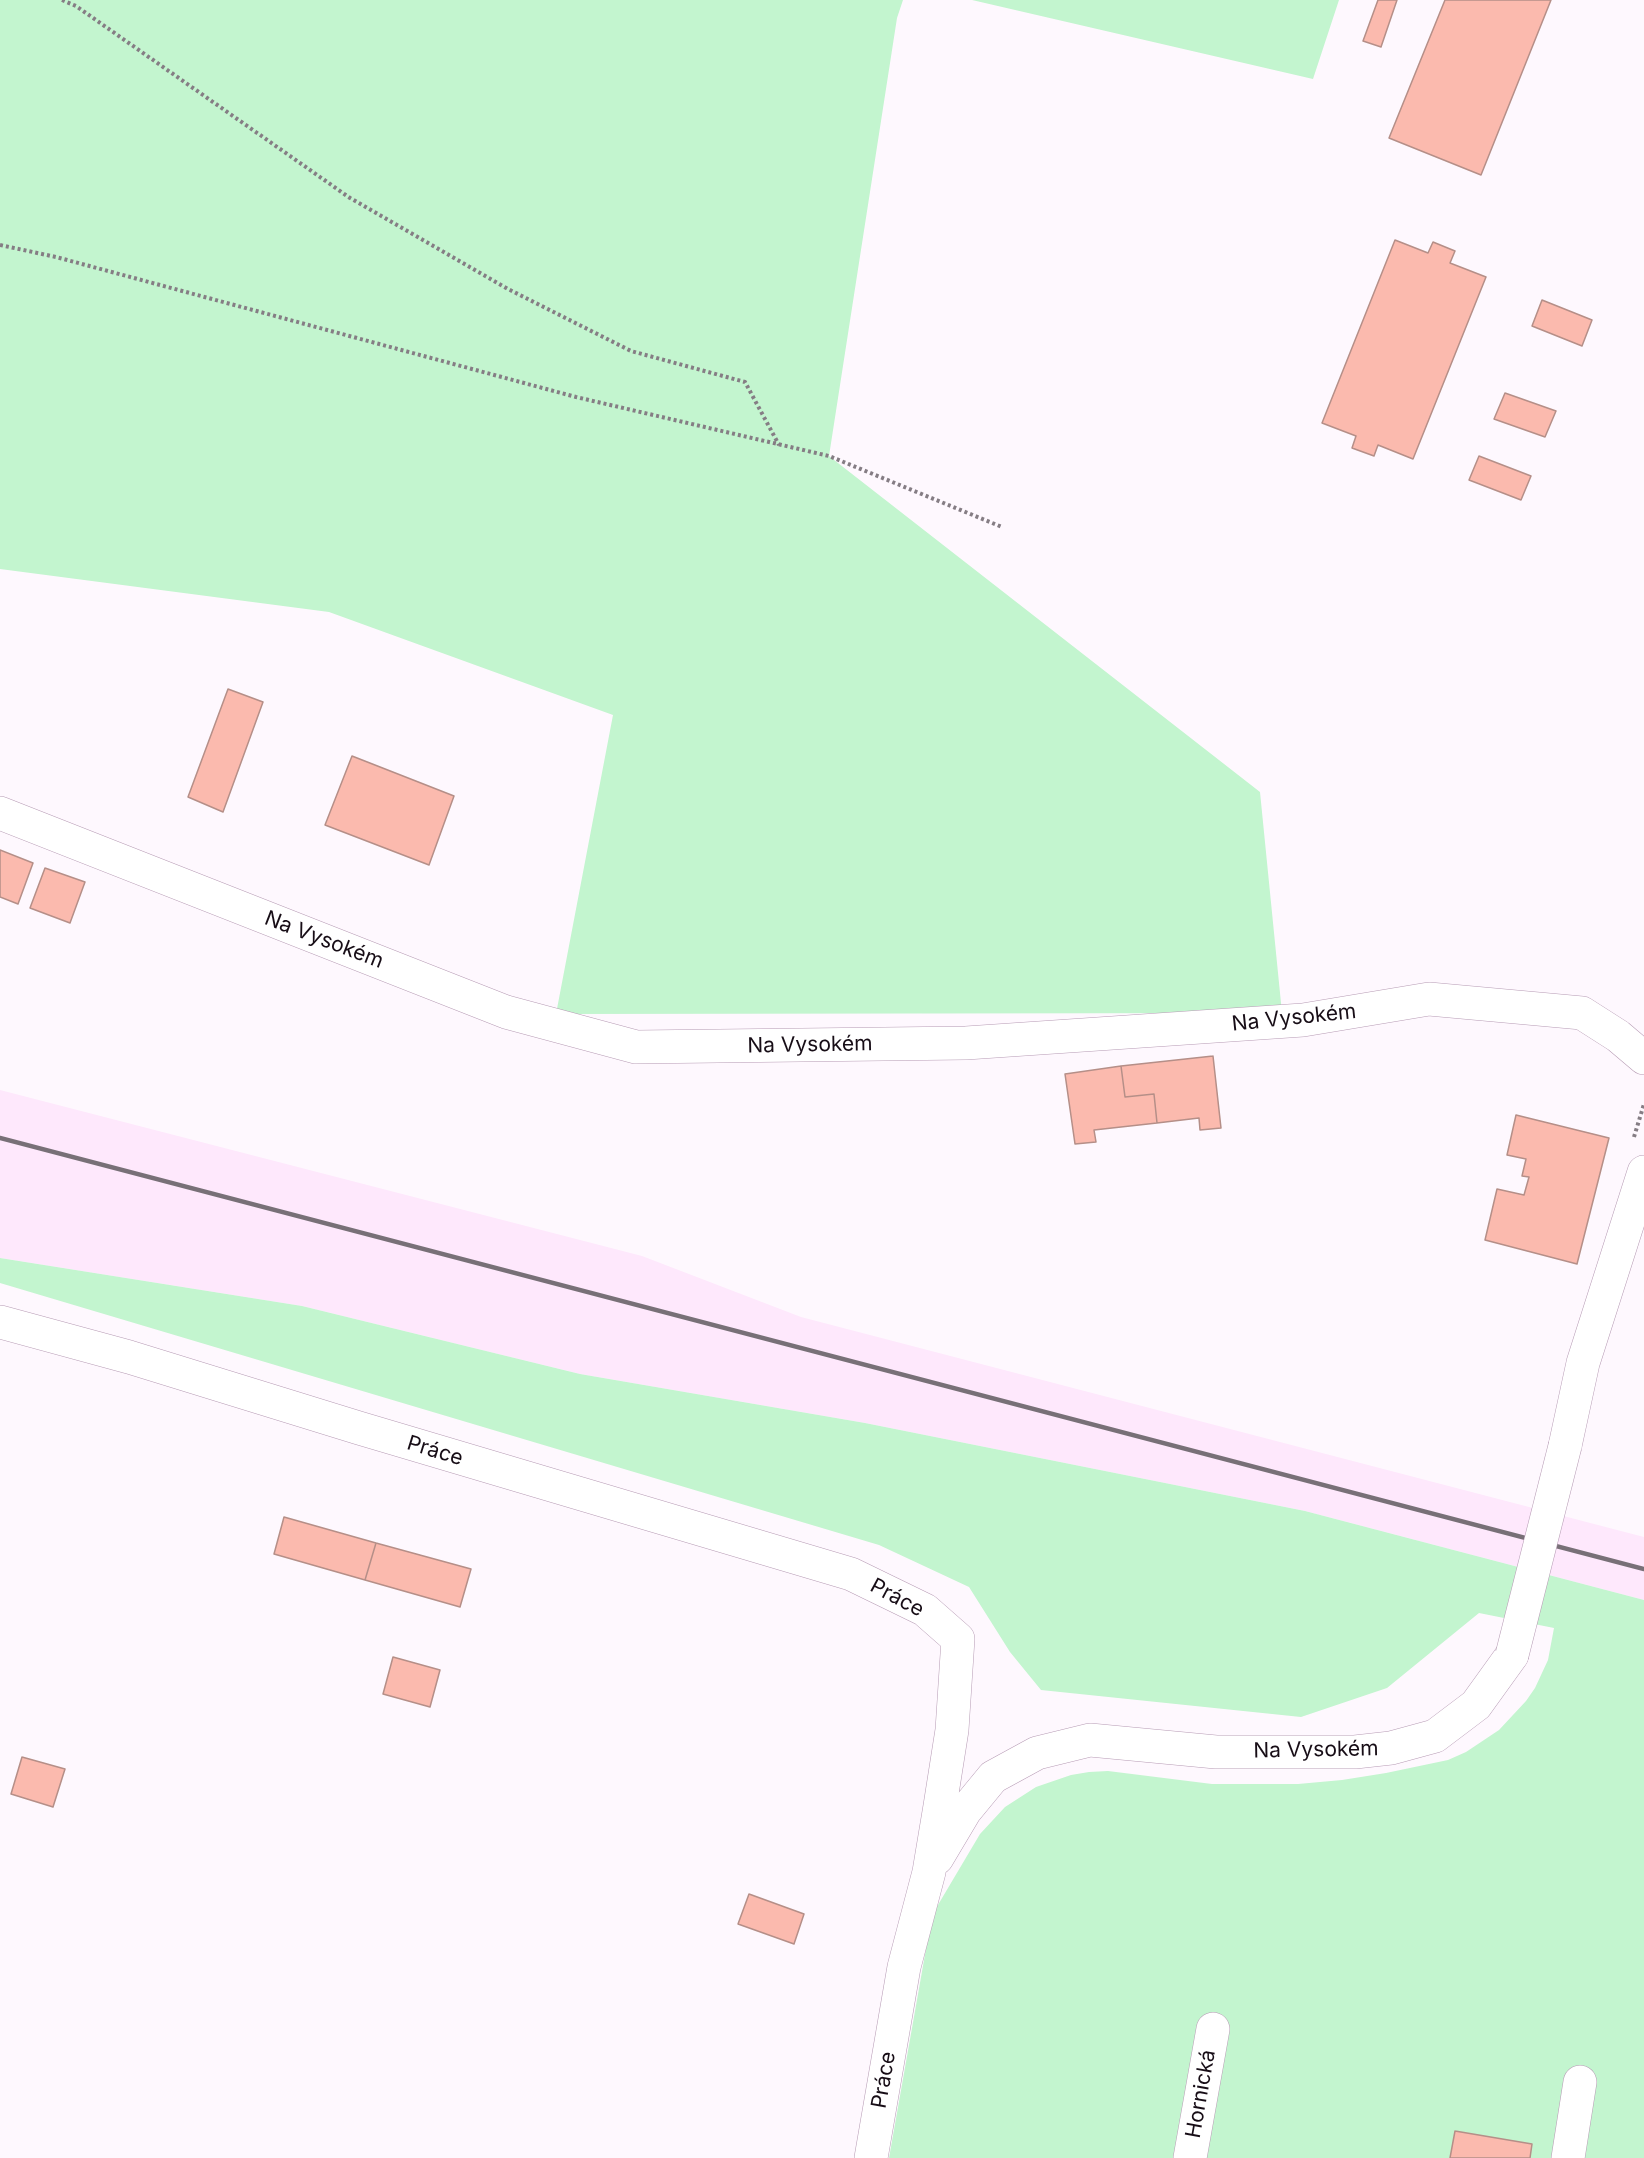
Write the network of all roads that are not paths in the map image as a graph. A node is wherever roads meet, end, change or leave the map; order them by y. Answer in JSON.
{"nodes":[{"id":1,"x":0,"y":813,"type":"edge"},
{"id":2,"x":1644,"y":1058,"type":"edge"},
{"id":3,"x":1644,"y":1172,"type":"edge"},
{"id":4,"x":0,"y":1322,"type":"edge"},
{"id":5,"x":929,"y":1872,"type":"junction"},
{"id":6,"x":1213,"y":2030,"type":"dead end"},
{"id":7,"x":1580,"y":2082,"type":"dead end"},
{"id":8,"x":871,"y":2158,"type":"edge"},
{"id":9,"x":1190,"y":2158,"type":"edge"},
{"id":10,"x":1568,"y":2158,"type":"edge"}],
"edges":[{"from":1,"to":2,"type":"street","name":"Na Vysokém"},
{"from":3,"to":5,"type":"street","name":"Na Vysokém","bridge":true},
{"from":4,"to":5,"type":"street","name":"Práce"},
{"from":5,"to":8,"type":"street","name":"Práce"},
{"from":6,"to":9,"type":"street","name":"Hornická"},
{"from":7,"to":10,"type":"street"}]}
